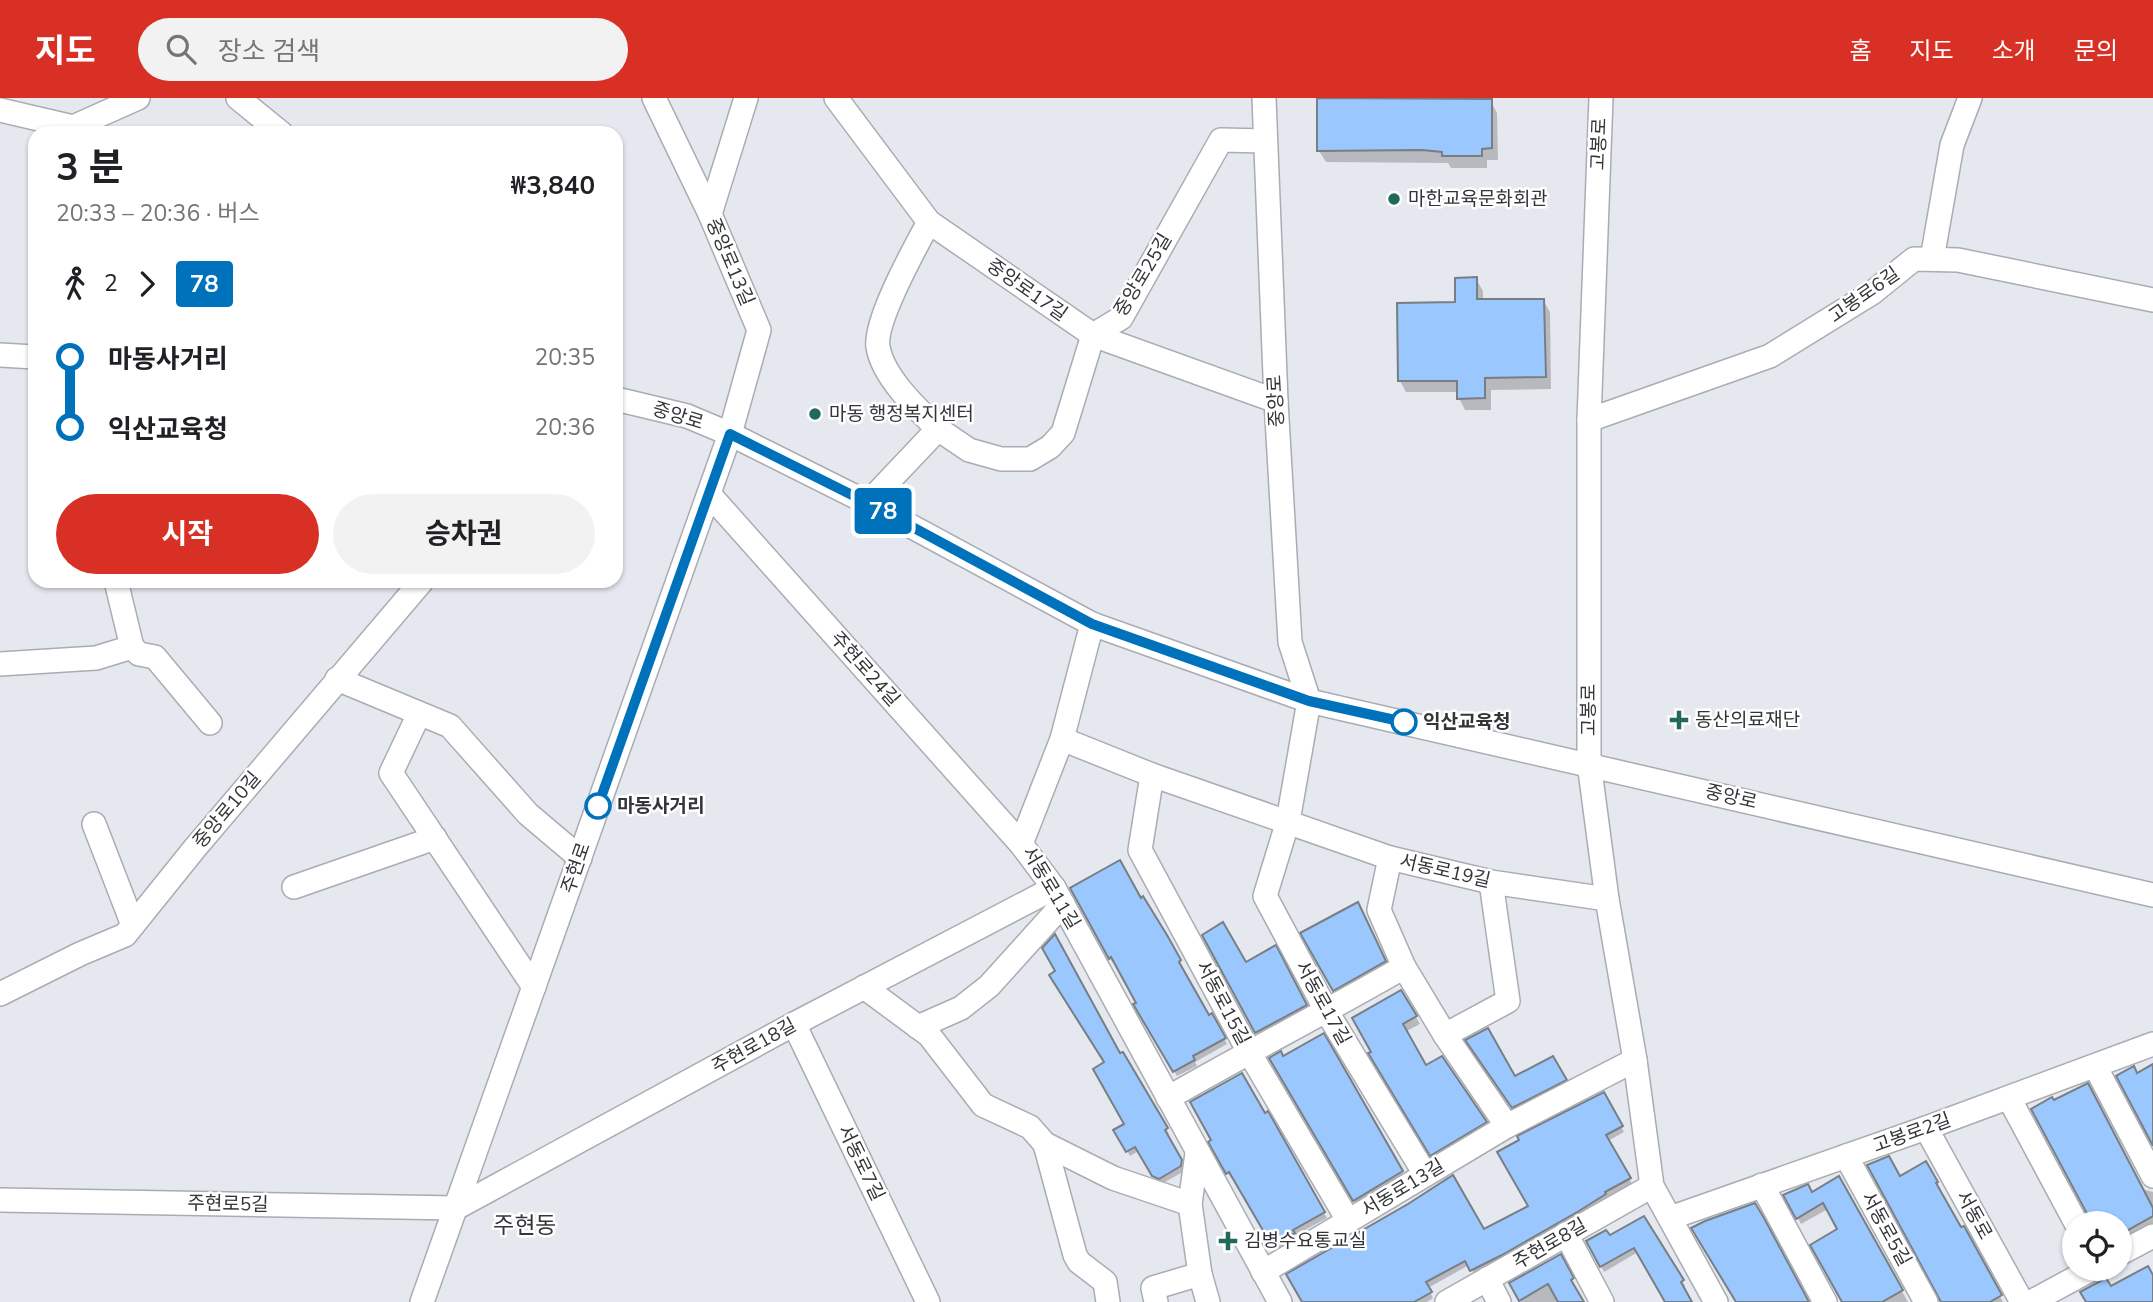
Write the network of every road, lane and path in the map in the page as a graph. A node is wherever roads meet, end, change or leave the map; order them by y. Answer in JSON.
{"nodes":[{"id":1,"x":138,"y":98,"type":"edge"},
{"id":2,"x":238,"y":98,"type":"edge"},
{"id":3,"x":654,"y":98,"type":"edge"},
{"id":4,"x":746,"y":98,"type":"edge"},
{"id":5,"x":836,"y":98,"type":"edge"},
{"id":6,"x":1264,"y":98,"type":"edge"},
{"id":7,"x":1601,"y":98,"type":"edge"},
{"id":8,"x":1970,"y":98,"type":"edge"},
{"id":9,"x":0,"y":110,"type":"edge"},
{"id":10,"x":69,"y":126,"type":"edge"},
{"id":11,"x":75,"y":126,"type":"edge"},
{"id":12,"x":272,"y":126,"type":"edge"},
{"id":13,"x":1265,"y":141,"type":"junction"},
{"id":14,"x":710,"y":214,"type":"junction"},
{"id":15,"x":929,"y":222,"type":"junction"},
{"id":16,"x":1932,"y":259,"type":"junction"},
{"id":17,"x":2153,"y":300,"type":"edge"},
{"id":18,"x":1093,"y":335,"type":"junction"},
{"id":19,"x":0,"y":355,"type":"edge"},
{"id":20,"x":28,"y":357,"type":"edge"},
{"id":21,"x":623,"y":401,"type":"edge"},
{"id":22,"x":1276,"y":401,"type":"junction"},
{"id":23,"x":1589,"y":419,"type":"junction"},
{"id":24,"x":938,"y":429,"type":"junction"},
{"id":25,"x":730,"y":434,"type":"junction"},
{"id":26,"x":709,"y":494,"type":"junction"},
{"id":27,"x":868,"y":503,"type":"junction"},
{"id":28,"x":118,"y":588,"type":"edge"},
{"id":29,"x":416,"y":588,"type":"edge"},
{"id":30,"x":1092,"y":624,"type":"junction"},
{"id":31,"x":132,"y":647,"type":"junction"},
{"id":32,"x":0,"y":664,"type":"edge"},
{"id":33,"x":337,"y":680,"type":"junction"},
{"id":34,"x":1309,"y":701,"type":"junction"},
{"id":35,"x":419,"y":714,"type":"junction"},
{"id":36,"x":210,"y":723,"type":"dead end"},
{"id":37,"x":1062,"y":739,"type":"junction"},
{"id":38,"x":1589,"y":764,"type":"junction"},
{"id":39,"x":1152,"y":775,"type":"junction"},
{"id":40,"x":1288,"y":821,"type":"junction"},
{"id":41,"x":94,"y":824,"type":"dead end"},
{"id":42,"x":435,"y":838,"type":"junction"},
{"id":43,"x":1021,"y":844,"type":"junction"},
{"id":44,"x":580,"y":858,"type":"junction"},
{"id":45,"x":1390,"y":858,"type":"junction"},
{"id":46,"x":1490,"y":882,"type":"junction"},
{"id":47,"x":294,"y":887,"type":"dead end"},
{"id":48,"x":2153,"y":895,"type":"edge"},
{"id":49,"x":1058,"y":896,"type":"junction"},
{"id":50,"x":1607,"y":899,"type":"junction"},
{"id":51,"x":133,"y":925,"type":"junction"},
{"id":52,"x":1404,"y":967,"type":"junction"},
{"id":53,"x":534,"y":987,"type":"junction"},
{"id":54,"x":864,"y":987,"type":"junction"},
{"id":55,"x":0,"y":994,"type":"edge"},
{"id":56,"x":1327,"y":1012,"type":"junction"},
{"id":57,"x":794,"y":1024,"type":"junction"},
{"id":58,"x":918,"y":1027,"type":"junction"},
{"id":59,"x":1445,"y":1035,"type":"junction"},
{"id":60,"x":2153,"y":1044,"type":"edge"},
{"id":61,"x":1249,"y":1052,"type":"junction"},
{"id":62,"x":1635,"y":1060,"type":"junction"},
{"id":63,"x":2095,"y":1066,"type":"junction"},
{"id":64,"x":2009,"y":1097,"type":"junction"},
{"id":65,"x":1167,"y":1098,"type":"junction"},
{"id":66,"x":1507,"y":1126,"type":"junction"},
{"id":67,"x":1926,"y":1128,"type":"junction"},
{"id":68,"x":1045,"y":1144,"type":"junction"},
{"id":69,"x":1197,"y":1153,"type":"junction"},
{"id":70,"x":1846,"y":1156,"type":"junction"},
{"id":71,"x":1425,"y":1174,"type":"junction"},
{"id":72,"x":2153,"y":1176,"type":"edge"},
{"id":73,"x":1762,"y":1185,"type":"junction"},
{"id":74,"x":1652,"y":1186,"type":"junction"},
{"id":75,"x":0,"y":1200,"type":"edge"},
{"id":76,"x":1190,"y":1204,"type":"junction"},
{"id":77,"x":456,"y":1208,"type":"junction"},
{"id":78,"x":2070,"y":1211,"type":"edge"},
{"id":79,"x":1670,"y":1218,"type":"junction"},
{"id":80,"x":1348,"y":1220,"type":"junction"},
{"id":81,"x":1566,"y":1234,"type":"junction"},
{"id":82,"x":2153,"y":1236,"type":"edge"},
{"id":83,"x":2132,"y":1247,"type":"edge"},
{"id":84,"x":1264,"y":1272,"type":"junction"},
{"id":85,"x":1200,"y":1274,"type":"junction"},
{"id":86,"x":1487,"y":1279,"type":"junction"},
{"id":87,"x":2070,"y":1281,"type":"edge"},
{"id":88,"x":422,"y":1302,"type":"edge"},
{"id":89,"x":928,"y":1302,"type":"edge"},
{"id":90,"x":1108,"y":1302,"type":"edge"},
{"id":91,"x":1156,"y":1302,"type":"edge"},
{"id":92,"x":1208,"y":1302,"type":"edge"},
{"id":93,"x":1280,"y":1302,"type":"edge"},
{"id":94,"x":1447,"y":1302,"type":"edge"},
{"id":95,"x":1499,"y":1302,"type":"edge"},
{"id":96,"x":1602,"y":1302,"type":"edge"},
{"id":97,"x":1716,"y":1302,"type":"edge"},
{"id":98,"x":1825,"y":1302,"type":"edge"},
{"id":99,"x":1926,"y":1302,"type":"edge"},
{"id":100,"x":2022,"y":1302,"type":"edge"},
{"id":101,"x":2031,"y":1302,"type":"edge"}],
"edges":[{"from":1,"to":11,"type":"street"},
{"from":2,"to":12,"type":"street"},
{"from":3,"to":14,"type":"street","name":"중앙로13길"},
{"from":4,"to":14,"type":"street"},
{"from":5,"to":15,"type":"street","name":"중앙로17길"},
{"from":6,"to":13,"type":"street","name":"중앙로"},
{"from":7,"to":23,"type":"street","name":"고봉로"},
{"from":8,"to":16,"type":"street"},
{"from":9,"to":10,"type":"street"},
{"from":13,"to":18,"type":"street","name":"중앙로25길"},
{"from":13,"to":22,"type":"street","name":"중앙로"},
{"from":14,"to":25,"type":"street","name":"중앙로13길"},
{"from":15,"to":18,"type":"street","name":"중앙로17길"},
{"from":15,"to":24,"type":"street"},
{"from":16,"to":17,"type":"street","name":"고봉로6길"},
{"from":16,"to":23,"type":"street","name":"고봉로6길"},
{"from":18,"to":22,"type":"street","name":"중앙로17길"},
{"from":18,"to":24,"type":"street"},
{"from":19,"to":20,"type":"street"},
{"from":21,"to":25,"type":"street","name":"중앙로"},
{"from":22,"to":34,"type":"street","name":"중앙로"},
{"from":23,"to":38,"type":"street","name":"고봉로"},
{"from":24,"to":27,"type":"street"},
{"from":25,"to":26,"type":"street","name":"주현로"},
{"from":25,"to":27,"type":"street","name":"중앙로"},
{"from":26,"to":43,"type":"street","name":"주현로24길"},
{"from":26,"to":44,"type":"street","name":"주현로"},
{"from":27,"to":30,"type":"street","name":"중앙로"},
{"from":28,"to":31,"type":"street"},
{"from":29,"to":33,"type":"street","name":"중앙로10길"},
{"from":30,"to":34,"type":"street","name":"중앙로"},
{"from":30,"to":37,"type":"street","name":"서동로11길"},
{"from":31,"to":32,"type":"street"},
{"from":31,"to":36,"type":"street"},
{"from":33,"to":35,"type":"street"},
{"from":33,"to":51,"type":"street","name":"중앙로10길"},
{"from":34,"to":38,"type":"street","name":"중앙로"},
{"from":34,"to":40,"type":"street"},
{"from":35,"to":42,"type":"street"},
{"from":35,"to":44,"type":"street"},
{"from":37,"to":39,"type":"street","name":"서동로19길"},
{"from":37,"to":43,"type":"street","name":"서동로11길"},
{"from":38,"to":48,"type":"street","name":"중앙로"},
{"from":38,"to":50,"type":"street","name":"고봉로"},
{"from":39,"to":40,"type":"street","name":"서동로19길"},
{"from":39,"to":61,"type":"street","name":"서동로15길"},
{"from":40,"to":45,"type":"street","name":"서동로19길"},
{"from":40,"to":56,"type":"street","name":"서동로17길"},
{"from":41,"to":51,"type":"street"},
{"from":42,"to":47,"type":"street"},
{"from":42,"to":53,"type":"street"},
{"from":43,"to":49,"type":"street","name":"서동로11길"},
{"from":44,"to":53,"type":"street","name":"주현로"},
{"from":45,"to":46,"type":"street","name":"서동로19길"},
{"from":45,"to":52,"type":"street"},
{"from":46,"to":50,"type":"street","name":"서동로19길"},
{"from":46,"to":59,"type":"street"},
{"from":49,"to":54,"type":"street","name":"주현로18길"},
{"from":49,"to":58,"type":"street"},
{"from":49,"to":65,"type":"street","name":"서동로11길"},
{"from":50,"to":62,"type":"street","name":"고봉로"},
{"from":51,"to":55,"type":"street","name":"중앙로10길"},
{"from":52,"to":56,"type":"street"},
{"from":52,"to":59,"type":"street"},
{"from":53,"to":77,"type":"street","name":"주현로"},
{"from":54,"to":57,"type":"street","name":"주현로18길"},
{"from":54,"to":58,"type":"street"},
{"from":56,"to":61,"type":"street"},
{"from":56,"to":71,"type":"street","name":"서동로17길"},
{"from":57,"to":77,"type":"street","name":"주현로18길"},
{"from":57,"to":89,"type":"street","name":"서동로7길"},
{"from":58,"to":68,"type":"street"},
{"from":59,"to":66,"type":"street"},
{"from":60,"to":63,"type":"street","name":"고봉로2길"},
{"from":61,"to":65,"type":"street"},
{"from":61,"to":80,"type":"street","name":"서동로15길"},
{"from":62,"to":66,"type":"street","name":"서동로13길"},
{"from":62,"to":74,"type":"street","name":"고봉로"},
{"from":63,"to":64,"type":"street","name":"고봉로2길"},
{"from":63,"to":72,"type":"street"},
{"from":64,"to":67,"type":"street","name":"고봉로2길"},
{"from":64,"to":78,"type":"street"},
{"from":65,"to":69,"type":"street","name":"서동로11길"},
{"from":66,"to":71,"type":"street","name":"서동로13길"},
{"from":67,"to":70,"type":"street","name":"고봉로2길"},
{"from":67,"to":100,"type":"street","name":"서동로"},
{"from":68,"to":76,"type":"street"},
{"from":68,"to":90,"type":"street"},
{"from":69,"to":76,"type":"street"},
{"from":69,"to":84,"type":"street","name":"서동로11길"},
{"from":70,"to":73,"type":"street","name":"고봉로2길"},
{"from":70,"to":99,"type":"street","name":"서동로5길"},
{"from":71,"to":80,"type":"street","name":"서동로13길"},
{"from":73,"to":79,"type":"street","name":"고봉로2길"},
{"from":73,"to":98,"type":"street"},
{"from":74,"to":79,"type":"street","name":"고봉로"},
{"from":74,"to":81,"type":"street","name":"주현로8길"},
{"from":75,"to":77,"type":"street","name":"주현로5길"},
{"from":76,"to":85,"type":"street"},
{"from":77,"to":88,"type":"street","name":"주현로"},
{"from":79,"to":97,"type":"street","name":"고봉로"},
{"from":80,"to":84,"type":"street","name":"서동로13길"},
{"from":81,"to":86,"type":"street","name":"주현로8길"},
{"from":81,"to":96,"type":"street"},
{"from":82,"to":83,"type":"street"},
{"from":84,"to":93,"type":"street","name":"서동로11길"},
{"from":85,"to":91,"type":"street"},
{"from":85,"to":92,"type":"street"},
{"from":86,"to":94,"type":"street","name":"주현로8길"},
{"from":86,"to":95,"type":"street"},
{"from":87,"to":101,"type":"street"}]}
